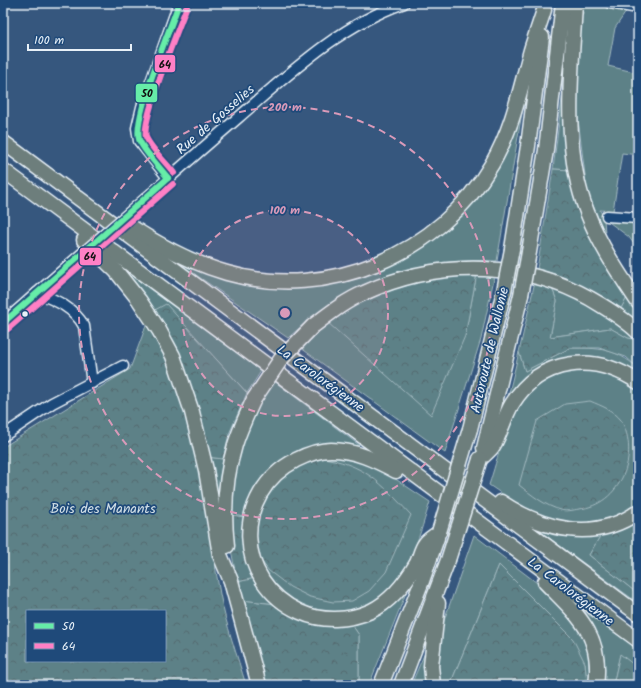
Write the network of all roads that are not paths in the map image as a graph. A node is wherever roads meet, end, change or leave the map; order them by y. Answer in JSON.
{"nodes":[{"id":1,"x":179,"y":3,"type":"edge"},
{"id":2,"x":610,"y":3,"type":"edge"},
{"id":3,"x":398,"y":4,"type":"edge"},
{"id":4,"x":545,"y":7,"type":"edge"},
{"id":5,"x":569,"y":8,"type":"edge"},
{"id":6,"x":638,"y":8,"type":"edge"},
{"id":7,"x":3,"y":142,"type":"edge"},
{"id":8,"x":3,"y":170,"type":"edge"},
{"id":9,"x":168,"y":178,"type":"junction"},
{"id":10,"x":39,"y":197,"type":"junction"},
{"id":11,"x":608,"y":216,"type":"dead end"},
{"id":12,"x":106,"y":218,"type":"junction"},
{"id":13,"x":638,"y":218,"type":"edge"},
{"id":14,"x":37,"y":293,"type":"junction"},
{"id":15,"x":638,"y":302,"type":"edge"},
{"id":16,"x":3,"y":323,"type":"edge"},
{"id":17,"x":638,"y":332,"type":"edge"},
{"id":18,"x":123,"y":366,"type":"dead end"},
{"id":19,"x":638,"y":382,"type":"edge"},
{"id":20,"x":92,"y":383,"type":"junction"},
{"id":21,"x":3,"y":436,"type":"edge"},
{"id":22,"x":489,"y":443,"type":"junction"},
{"id":23,"x":458,"y":480,"type":"junction"},
{"id":24,"x":432,"y":489,"type":"junction"},
{"id":25,"x":638,"y":512,"type":"edge"},
{"id":26,"x":429,"y":546,"type":"junction"},
{"id":27,"x":520,"y":553,"type":"junction"},
{"id":28,"x":231,"y":581,"type":"junction"},
{"id":29,"x":440,"y":587,"type":"junction"},
{"id":30,"x":638,"y":614,"type":"edge"},
{"id":31,"x":638,"y":640,"type":"edge"},
{"id":32,"x":259,"y":685,"type":"edge"},
{"id":33,"x":381,"y":685,"type":"edge"},
{"id":34,"x":401,"y":685,"type":"edge"},
{"id":35,"x":432,"y":685,"type":"edge"},
{"id":36,"x":596,"y":685,"type":"edge"}],
"edges":[{"from":1,"to":9,"type":"street"},
{"from":2,"to":6,"type":"street"},
{"from":3,"to":9,"type":"street","name":"Rue de Gosselies"},
{"from":4,"to":12,"type":"highway"},
{"from":4,"to":26,"type":"highway","name":"Autoroute de Wallonie","bridge":true},
{"from":5,"to":15,"type":"highway"},
{"from":5,"to":22,"type":"highway","name":"Autoroute de Wallonie","bridge":true},
{"from":7,"to":12,"type":"highway","name":"La Carolorégienne"},
{"from":8,"to":10,"type":"highway","name":"La Carolorégienne"},
{"from":9,"to":14,"type":"street","name":"Rue de Gosselies","bridge":true},
{"from":10,"to":24,"type":"highway","name":"La Carolorégienne"},
{"from":10,"to":28,"type":"highway"},
{"from":11,"to":13,"type":"street"},
{"from":12,"to":23,"type":"highway","name":"La Carolorégienne"},
{"from":14,"to":16,"type":"street","name":"Rue de Gosselies"},
{"from":14,"to":20,"type":"street"},
{"from":17,"to":28,"type":"highway","bridge":true},
{"from":18,"to":20,"type":"street"},
{"from":19,"to":22,"type":"highway"},
{"from":20,"to":21,"type":"street"},
{"from":22,"to":29,"type":"highway","bridge":true},
{"from":23,"to":25,"type":"highway"},
{"from":23,"to":30,"type":"highway","name":"La Carolorégienne"},
{"from":24,"to":26,"type":"highway"},
{"from":24,"to":27,"type":"highway","name":"La Carolorégienne"},
{"from":26,"to":33,"type":"highway"},
{"from":27,"to":31,"type":"highway","name":"La Carolorégienne"},
{"from":27,"to":36,"type":"highway"},
{"from":28,"to":32,"type":"highway"},
{"from":29,"to":34,"type":"highway"},
{"from":29,"to":35,"type":"highway"}]}
